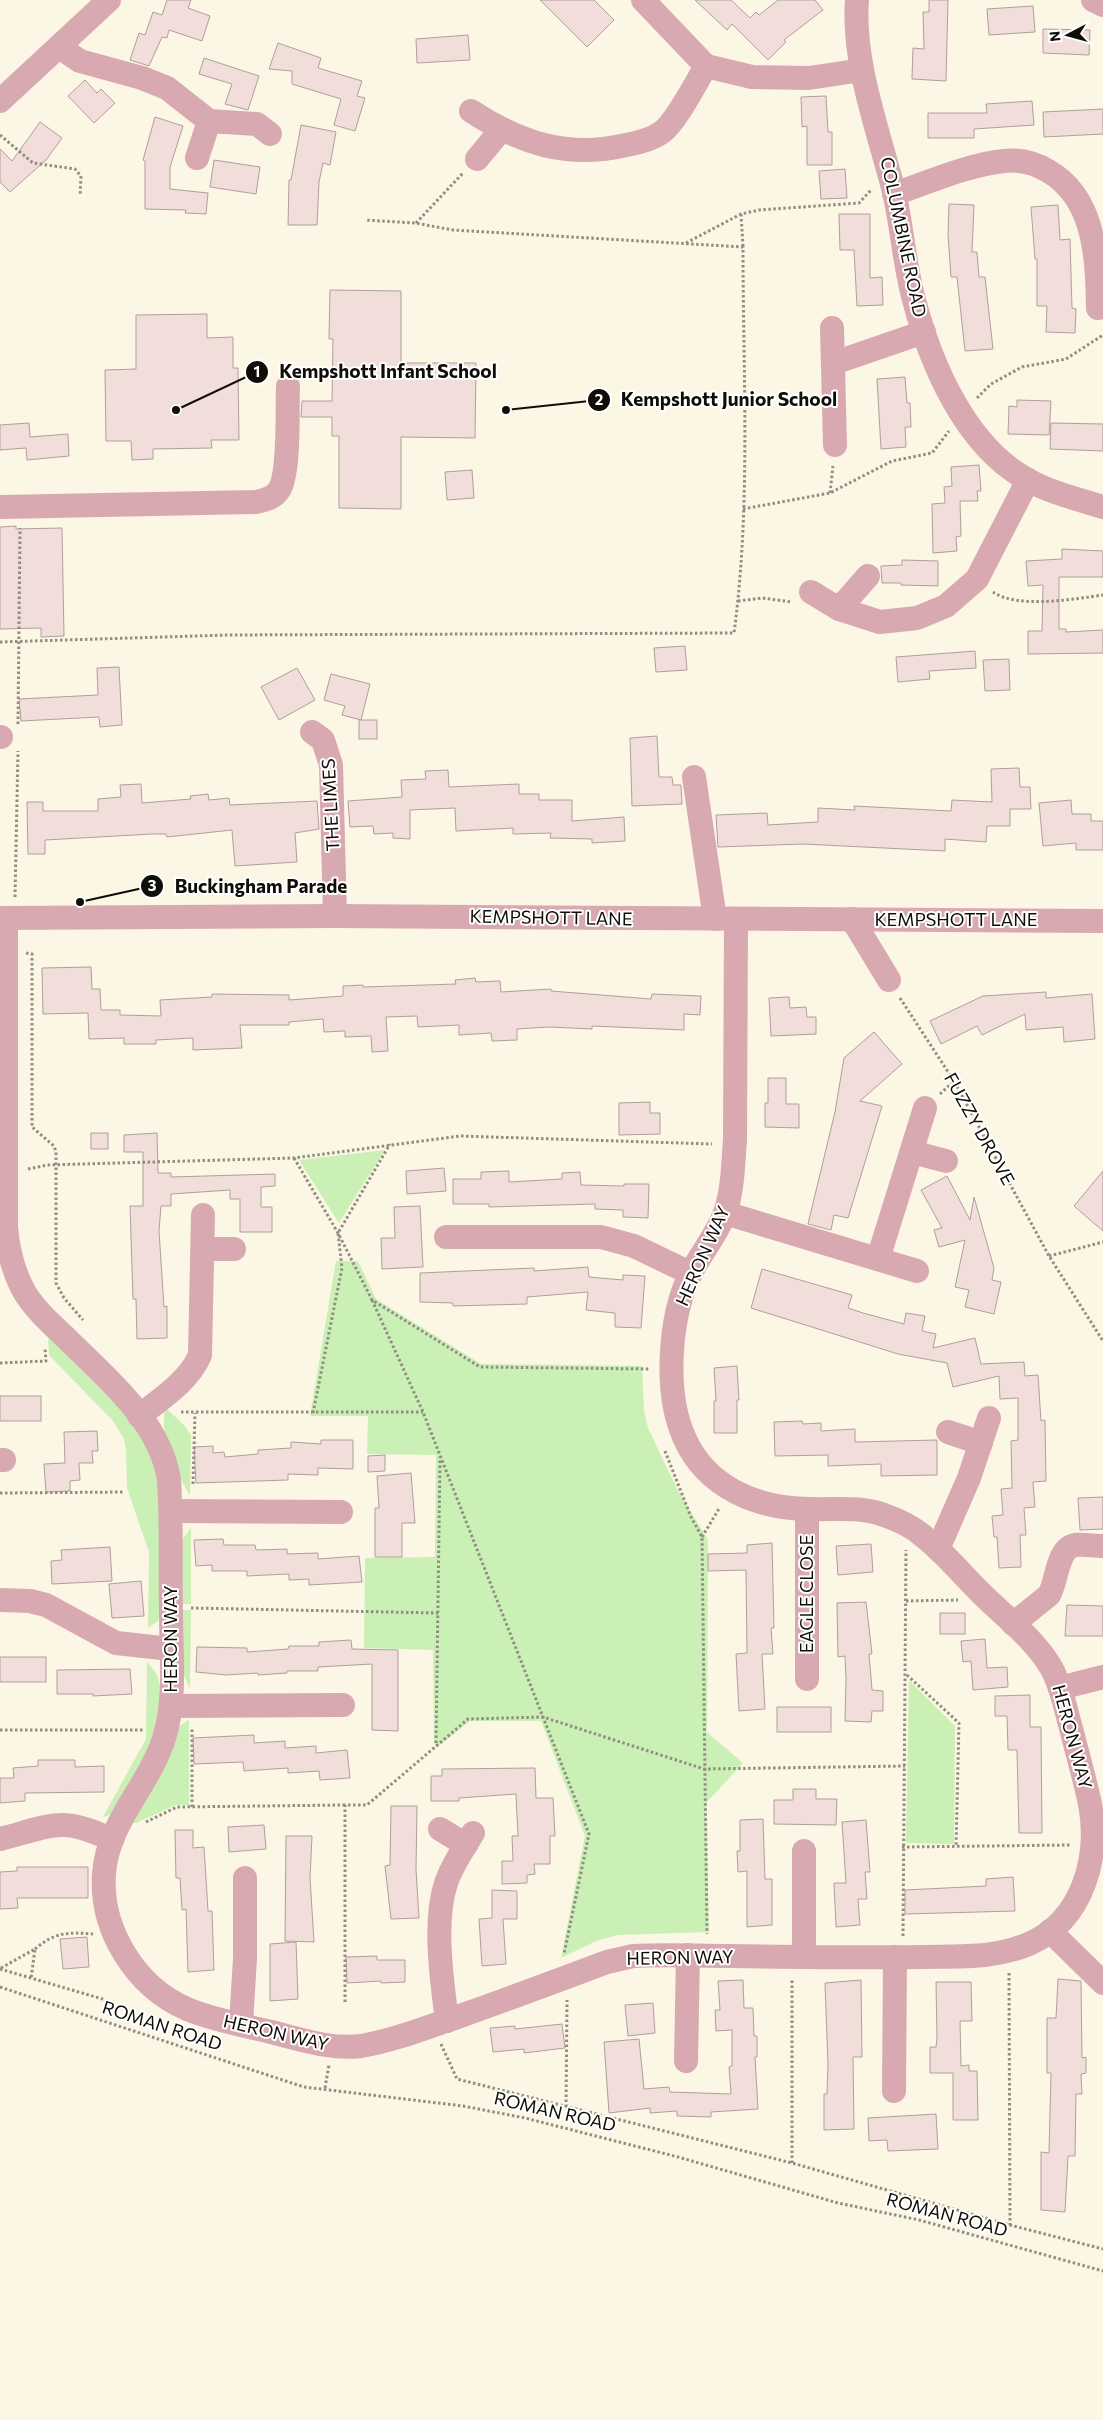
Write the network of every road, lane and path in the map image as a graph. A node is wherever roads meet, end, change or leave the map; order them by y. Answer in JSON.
{"nodes":[{"id":1,"x":109,"y":0,"type":"edge"},
{"id":2,"x":644,"y":0,"type":"edge"},
{"id":3,"x":857,"y":0,"type":"edge"},
{"id":4,"x":1093,"y":0,"type":"edge"},
{"id":5,"x":1103,"y":5,"type":"edge"},
{"id":6,"x":59,"y":47,"type":"junction"},
{"id":7,"x":706,"y":66,"type":"junction"},
{"id":8,"x":862,"y":70,"type":"junction"},
{"id":9,"x":0,"y":101,"type":"edge"},
{"id":10,"x":471,"y":111,"type":"dead end"},
{"id":11,"x":209,"y":121,"type":"junction"},
{"id":12,"x":501,"y":130,"type":"junction"},
{"id":13,"x":270,"y":134,"type":"dead end"},
{"id":14,"x":0,"y":135,"type":"edge"},
{"id":15,"x":197,"y":158,"type":"dead end"},
{"id":16,"x":477,"y":159,"type":"joint"},
{"id":17,"x":891,"y":183,"type":"junction"},
{"id":18,"x":80,"y":196,"type":"dead end"},
{"id":19,"x":741,"y":214,"type":"junction"},
{"id":20,"x":365,"y":220,"type":"dead end"},
{"id":21,"x":415,"y":223,"type":"junction"},
{"id":22,"x":685,"y":244,"type":"junction"},
{"id":23,"x":743,"y":247,"type":"junction"},
{"id":24,"x":1100,"y":269,"type":"edge"},
{"id":25,"x":1098,"y":308,"type":"dead end"},
{"id":26,"x":832,"y":328,"type":"dead end"},
{"id":27,"x":924,"y":332,"type":"junction"},
{"id":28,"x":1103,"y":335,"type":"edge"},
{"id":29,"x":834,"y":362,"type":"junction"},
{"id":30,"x":288,"y":386,"type":"dead end"},
{"id":31,"x":960,"y":415,"type":"junction"},
{"id":32,"x":835,"y":445,"type":"joint"},
{"id":33,"x":1028,"y":480,"type":"junction"},
{"id":34,"x":830,"y":493,"type":"junction"},
{"id":35,"x":10,"y":507,"type":"edge"},
{"id":36,"x":1103,"y":507,"type":"edge"},
{"id":37,"x":743,"y":509,"type":"junction"},
{"id":38,"x":868,"y":576,"type":"dead end"},
{"id":39,"x":977,"y":579,"type":"junction"},
{"id":40,"x":811,"y":592,"type":"joint"},
{"id":41,"x":1103,"y":595,"type":"edge"},
{"id":42,"x":738,"y":601,"type":"junction"},
{"id":43,"x":839,"y":609,"type":"junction"},
{"id":44,"x":0,"y":642,"type":"edge"},
{"id":45,"x":18,"y":642,"type":"junction"},
{"id":46,"x":312,"y":732,"type":"dead end"},
{"id":47,"x":9,"y":736,"type":"edge"},
{"id":48,"x":694,"y":777,"type":"dead end"},
{"id":49,"x":7,"y":913,"type":"edge"},
{"id":50,"x":334,"y":916,"type":"junction"},
{"id":51,"x":726,"y":919,"type":"junction"},
{"id":52,"x":852,"y":920,"type":"junction"},
{"id":53,"x":1103,"y":921,"type":"edge"},
{"id":54,"x":7,"y":953,"type":"junction"},
{"id":55,"x":889,"y":980,"type":"joint"},
{"id":56,"x":925,"y":1108,"type":"dead end"},
{"id":57,"x":390,"y":1144,"type":"junction"},
{"id":58,"x":712,"y":1144,"type":"dead end"},
{"id":59,"x":912,"y":1152,"type":"junction"},
{"id":60,"x":294,"y":1158,"type":"junction"},
{"id":61,"x":946,"y":1160,"type":"dead end"},
{"id":62,"x":56,"y":1165,"type":"junction"},
{"id":63,"x":7,"y":1172,"type":"junction"},
{"id":64,"x":725,"y":1212,"type":"junction"},
{"id":65,"x":202,"y":1215,"type":"dead end"},
{"id":66,"x":338,"y":1233,"type":"junction"},
{"id":67,"x":446,"y":1237,"type":"dead end"},
{"id":68,"x":1103,"y":1242,"type":"edge"},
{"id":69,"x":203,"y":1249,"type":"junction"},
{"id":70,"x":234,"y":1249,"type":"dead end"},
{"id":71,"x":1049,"y":1256,"type":"junction"},
{"id":72,"x":878,"y":1259,"type":"junction"},
{"id":73,"x":917,"y":1270,"type":"dead end"},
{"id":74,"x":690,"y":1273,"type":"junction"},
{"id":75,"x":372,"y":1300,"type":"junction"},
{"id":76,"x":45,"y":1318,"type":"junction"},
{"id":77,"x":86,"y":1324,"type":"dead end"},
{"id":78,"x":1103,"y":1341,"type":"edge"},
{"id":79,"x":0,"y":1362,"type":"edge"},
{"id":80,"x":658,"y":1372,"type":"junction"},
{"id":81,"x":159,"y":1401,"type":"junction"},
{"id":82,"x":313,"y":1412,"type":"junction"},
{"id":83,"x":423,"y":1412,"type":"junction"},
{"id":84,"x":140,"y":1416,"type":"junction"},
{"id":85,"x":989,"y":1418,"type":"dead end"},
{"id":86,"x":948,"y":1432,"type":"dead end"},
{"id":87,"x":981,"y":1443,"type":"junction"},
{"id":88,"x":662,"y":1445,"type":"dead end"},
{"id":89,"x":440,"y":1454,"type":"junction"},
{"id":90,"x":730,"y":1490,"type":"junction"},
{"id":91,"x":124,"y":1492,"type":"dead end"},
{"id":92,"x":0,"y":1493,"type":"edge"},
{"id":93,"x":807,"y":1509,"type":"junction"},
{"id":94,"x":170,"y":1511,"type":"junction"},
{"id":95,"x":341,"y":1512,"type":"dead end"},
{"id":96,"x":907,"y":1525,"type":"junction"},
{"id":97,"x":702,"y":1537,"type":"junction"},
{"id":98,"x":1103,"y":1546,"type":"edge"},
{"id":99,"x":938,"y":1549,"type":"junction"},
{"id":100,"x":0,"y":1600,"type":"edge"},
{"id":101,"x":906,"y":1600,"type":"junction"},
{"id":102,"x":988,"y":1600,"type":"junction"},
{"id":103,"x":171,"y":1608,"type":"junction"},
{"id":104,"x":438,"y":1613,"type":"junction"},
{"id":105,"x":1013,"y":1624,"type":"junction"},
{"id":106,"x":171,"y":1649,"type":"junction"},
{"id":107,"x":906,"y":1674,"type":"junction"},
{"id":108,"x":1103,"y":1677,"type":"edge"},
{"id":109,"x":807,"y":1679,"type":"dead end"},
{"id":110,"x":1060,"y":1688,"type":"junction"},
{"id":111,"x":343,"y":1705,"type":"dead end"},
{"id":112,"x":171,"y":1706,"type":"junction"},
{"id":113,"x":543,"y":1717,"type":"junction"},
{"id":114,"x":0,"y":1730,"type":"edge"},
{"id":115,"x":144,"y":1730,"type":"dead end"},
{"id":116,"x":436,"y":1744,"type":"junction"},
{"id":117,"x":906,"y":1766,"type":"junction"},
{"id":118,"x":704,"y":1769,"type":"junction"},
{"id":119,"x":1095,"y":1792,"type":"edge"},
{"id":120,"x":345,"y":1805,"type":"junction"},
{"id":121,"x":440,"y":1829,"type":"dead end"},
{"id":122,"x":116,"y":1832,"type":"junction"},
{"id":123,"x":0,"y":1839,"type":"edge"},
{"id":124,"x":1094,"y":1845,"type":"junction"},
{"id":125,"x":902,"y":1847,"type":"junction"},
{"id":126,"x":956,"y":1847,"type":"junction"},
{"id":127,"x":804,"y":1851,"type":"dead end"},
{"id":128,"x":245,"y":1878,"type":"dead end"},
{"id":129,"x":1050,"y":1931,"type":"junction"},
{"id":130,"x":115,"y":1936,"type":"junction"},
{"id":131,"x":911,"y":1937,"type":"dead end"},
{"id":132,"x":35,"y":1948,"type":"junction"},
{"id":133,"x":1007,"y":1952,"type":"junction"},
{"id":134,"x":697,"y":1956,"type":"junction"},
{"id":135,"x":798,"y":1957,"type":"junction"},
{"id":136,"x":894,"y":1957,"type":"junction"},
{"id":137,"x":567,"y":1977,"type":"junction"},
{"id":138,"x":31,"y":1979,"type":"junction"},
{"id":139,"x":1103,"y":1983,"type":"edge"},
{"id":140,"x":0,"y":1987,"type":"edge"},
{"id":141,"x":106,"y":2000,"type":"dead end"},
{"id":142,"x":345,"y":2002,"type":"dead end"},
{"id":143,"x":439,"y":2023,"type":"junction"},
{"id":144,"x":241,"y":2024,"type":"junction"},
{"id":145,"x":686,"y":2061,"type":"dead end"},
{"id":146,"x":329,"y":2062,"type":"dead end"},
{"id":147,"x":325,"y":2088,"type":"junction"},
{"id":148,"x":894,"y":2091,"type":"dead end"},
{"id":149,"x":566,"y":2107,"type":"junction"},
{"id":150,"x":792,"y":2163,"type":"junction"},
{"id":151,"x":1010,"y":2225,"type":"junction"},
{"id":152,"x":1103,"y":2249,"type":"edge"},
{"id":153,"x":1103,"y":2271,"type":"edge"}],
"edges":[{"from":1,"to":6,"type":"street"},
{"from":2,"to":7,"type":"street"},
{"from":3,"to":8,"type":"street","name":"COLUMBINE ROAD"},
{"from":4,"to":5,"type":"street"},
{"from":6,"to":9,"type":"street"},
{"from":6,"to":11,"type":"street"},
{"from":7,"to":8,"type":"street"},
{"from":7,"to":12,"type":"street"},
{"from":8,"to":17,"type":"street","name":"COLUMBINE ROAD"},
{"from":10,"to":12,"type":"street"},
{"from":11,"to":13,"type":"street"},
{"from":11,"to":15,"type":"street"},
{"from":12,"to":16,"type":"street"},
{"from":14,"to":18,"type":"path"},
{"from":16,"to":21,"type":"path"},
{"from":17,"to":19,"type":"path"},
{"from":17,"to":24,"type":"street"},
{"from":17,"to":27,"type":"street","name":"COLUMBINE ROAD"},
{"from":19,"to":22,"type":"path"},
{"from":19,"to":23,"type":"path"},
{"from":20,"to":21,"type":"path"},
{"from":21,"to":22,"type":"path"},
{"from":22,"to":23,"type":"path"},
{"from":23,"to":37,"type":"path"},
{"from":24,"to":25,"type":"street"},
{"from":26,"to":29,"type":"street"},
{"from":27,"to":29,"type":"street"},
{"from":27,"to":31,"type":"street","name":"COLUMBINE ROAD"},
{"from":28,"to":31,"type":"path"},
{"from":29,"to":32,"type":"street"},
{"from":30,"to":35,"type":"street"},
{"from":31,"to":33,"type":"street","name":"COLUMBINE ROAD"},
{"from":31,"to":34,"type":"path"},
{"from":32,"to":34,"type":"path"},
{"from":33,"to":36,"type":"street","name":"COLUMBINE ROAD"},
{"from":33,"to":39,"type":"street"},
{"from":34,"to":37,"type":"path"},
{"from":35,"to":45,"type":"path"},
{"from":37,"to":42,"type":"path"},
{"from":38,"to":43,"type":"street"},
{"from":39,"to":41,"type":"path"},
{"from":39,"to":43,"type":"street"},
{"from":40,"to":42,"type":"path"},
{"from":40,"to":43,"type":"street"},
{"from":42,"to":45,"type":"path"},
{"from":44,"to":45,"type":"path"},
{"from":45,"to":47,"type":"path"},
{"from":46,"to":50,"type":"street","name":"THE LIMES"},
{"from":47,"to":49,"type":"path"},
{"from":48,"to":51,"type":"street","name":"HERON WAY"},
{"from":49,"to":50,"type":"street","name":"KEMPSHOTT LANE"},
{"from":49,"to":54,"type":"street","name":"HERON WAY"},
{"from":50,"to":51,"type":"street","name":"KEMPSHOTT LANE"},
{"from":51,"to":52,"type":"street","name":"KEMPSHOTT LANE"},
{"from":51,"to":64,"type":"street","name":"HERON WAY"},
{"from":52,"to":53,"type":"street","name":"KEMPSHOTT LANE"},
{"from":52,"to":55,"type":"street"},
{"from":54,"to":62,"type":"path"},
{"from":54,"to":63,"type":"street","name":"HERON WAY"},
{"from":55,"to":71,"type":"path","name":"FUZZY DROVE"},
{"from":56,"to":59,"type":"street"},
{"from":57,"to":58,"type":"path"},
{"from":57,"to":60,"type":"path"},
{"from":57,"to":66,"type":"path"},
{"from":59,"to":61,"type":"street"},
{"from":59,"to":72,"type":"street"},
{"from":60,"to":62,"type":"path"},
{"from":60,"to":66,"type":"path"},
{"from":62,"to":63,"type":"path"},
{"from":62,"to":77,"type":"path"},
{"from":63,"to":76,"type":"street","name":"HERON WAY"},
{"from":64,"to":72,"type":"street"},
{"from":64,"to":74,"type":"street","name":"HERON WAY"},
{"from":65,"to":69,"type":"street"},
{"from":66,"to":75,"type":"path"},
{"from":66,"to":82,"type":"path"},
{"from":67,"to":74,"type":"street"},
{"from":68,"to":71,"type":"path"},
{"from":69,"to":70,"type":"street"},
{"from":69,"to":81,"type":"street"},
{"from":71,"to":78,"type":"path","name":"FUZZY DROVE"},
{"from":72,"to":73,"type":"street"},
{"from":74,"to":80,"type":"street","name":"HERON WAY"},
{"from":75,"to":80,"type":"path"},
{"from":75,"to":83,"type":"path"},
{"from":76,"to":79,"type":"path"},
{"from":76,"to":84,"type":"street","name":"HERON WAY"},
{"from":80,"to":90,"type":"street","name":"HERON WAY"},
{"from":81,"to":82,"type":"path"},
{"from":81,"to":84,"type":"street"},
{"from":82,"to":83,"type":"path"},
{"from":83,"to":89,"type":"path"},
{"from":84,"to":94,"type":"street","name":"HERON WAY"},
{"from":85,"to":87,"type":"street"},
{"from":86,"to":87,"type":"street"},
{"from":87,"to":99,"type":"street"},
{"from":88,"to":97,"type":"path"},
{"from":89,"to":104,"type":"path"},
{"from":89,"to":113,"type":"path"},
{"from":90,"to":93,"type":"street","name":"HERON WAY"},
{"from":90,"to":97,"type":"path"},
{"from":91,"to":92,"type":"path"},
{"from":93,"to":96,"type":"street","name":"HERON WAY"},
{"from":93,"to":109,"type":"street","name":"EAGLE CLOSE"},
{"from":94,"to":95,"type":"street"},
{"from":94,"to":103,"type":"street","name":"HERON WAY"},
{"from":96,"to":99,"type":"street","name":"HERON WAY"},
{"from":96,"to":101,"type":"path"},
{"from":97,"to":118,"type":"path"},
{"from":98,"to":105,"type":"street"},
{"from":99,"to":102,"type":"street","name":"HERON WAY"},
{"from":100,"to":106,"type":"street"},
{"from":101,"to":102,"type":"path"},
{"from":101,"to":107,"type":"path"},
{"from":102,"to":105,"type":"street","name":"HERON WAY"},
{"from":103,"to":104,"type":"path"},
{"from":103,"to":106,"type":"street","name":"HERON WAY"},
{"from":104,"to":116,"type":"path"},
{"from":105,"to":110,"type":"street","name":"HERON WAY"},
{"from":106,"to":112,"type":"street","name":"HERON WAY"},
{"from":107,"to":117,"type":"path"},
{"from":107,"to":126,"type":"path"},
{"from":108,"to":110,"type":"street"},
{"from":110,"to":119,"type":"street","name":"HERON WAY"},
{"from":111,"to":112,"type":"street"},
{"from":112,"to":122,"type":"street","name":"HERON WAY"},
{"from":113,"to":116,"type":"path"},
{"from":113,"to":118,"type":"path"},
{"from":113,"to":137,"type":"path"},
{"from":114,"to":115,"type":"path"},
{"from":116,"to":120,"type":"path"},
{"from":117,"to":118,"type":"path"},
{"from":117,"to":125,"type":"path"},
{"from":118,"to":134,"type":"path"},
{"from":119,"to":124,"type":"street","name":"HERON WAY"},
{"from":120,"to":122,"type":"path"},
{"from":120,"to":142,"type":"path"},
{"from":121,"to":143,"type":"street"},
{"from":122,"to":123,"type":"street"},
{"from":122,"to":130,"type":"street","name":"HERON WAY"},
{"from":124,"to":126,"type":"path"},
{"from":124,"to":129,"type":"street","name":"HERON WAY"},
{"from":125,"to":126,"type":"path"},
{"from":125,"to":131,"type":"path"},
{"from":127,"to":135,"type":"street"},
{"from":128,"to":144,"type":"street"},
{"from":129,"to":133,"type":"street","name":"HERON WAY"},
{"from":129,"to":139,"type":"street"},
{"from":130,"to":132,"type":"path"},
{"from":130,"to":144,"type":"street","name":"HERON WAY"},
{"from":132,"to":138,"type":"path"},
{"from":132,"to":138,"type":"path"},
{"from":133,"to":136,"type":"street","name":"HERON WAY"},
{"from":133,"to":151,"type":"path"},
{"from":134,"to":135,"type":"street","name":"HERON WAY"},
{"from":134,"to":137,"type":"street","name":"HERON WAY"},
{"from":134,"to":145,"type":"street"},
{"from":135,"to":136,"type":"street","name":"HERON WAY"},
{"from":135,"to":150,"type":"path"},
{"from":136,"to":148,"type":"street"},
{"from":137,"to":143,"type":"street","name":"HERON WAY"},
{"from":137,"to":149,"type":"path"},
{"from":138,"to":141,"type":"path"},
{"from":140,"to":147,"type":"path","name":"ROMAN ROAD"},
{"from":143,"to":144,"type":"street","name":"HERON WAY"},
{"from":143,"to":149,"type":"path"},
{"from":146,"to":147,"type":"path"},
{"from":147,"to":153,"type":"path","name":"ROMAN ROAD"},
{"from":149,"to":150,"type":"path"},
{"from":150,"to":151,"type":"path"},
{"from":151,"to":152,"type":"path"}]}
